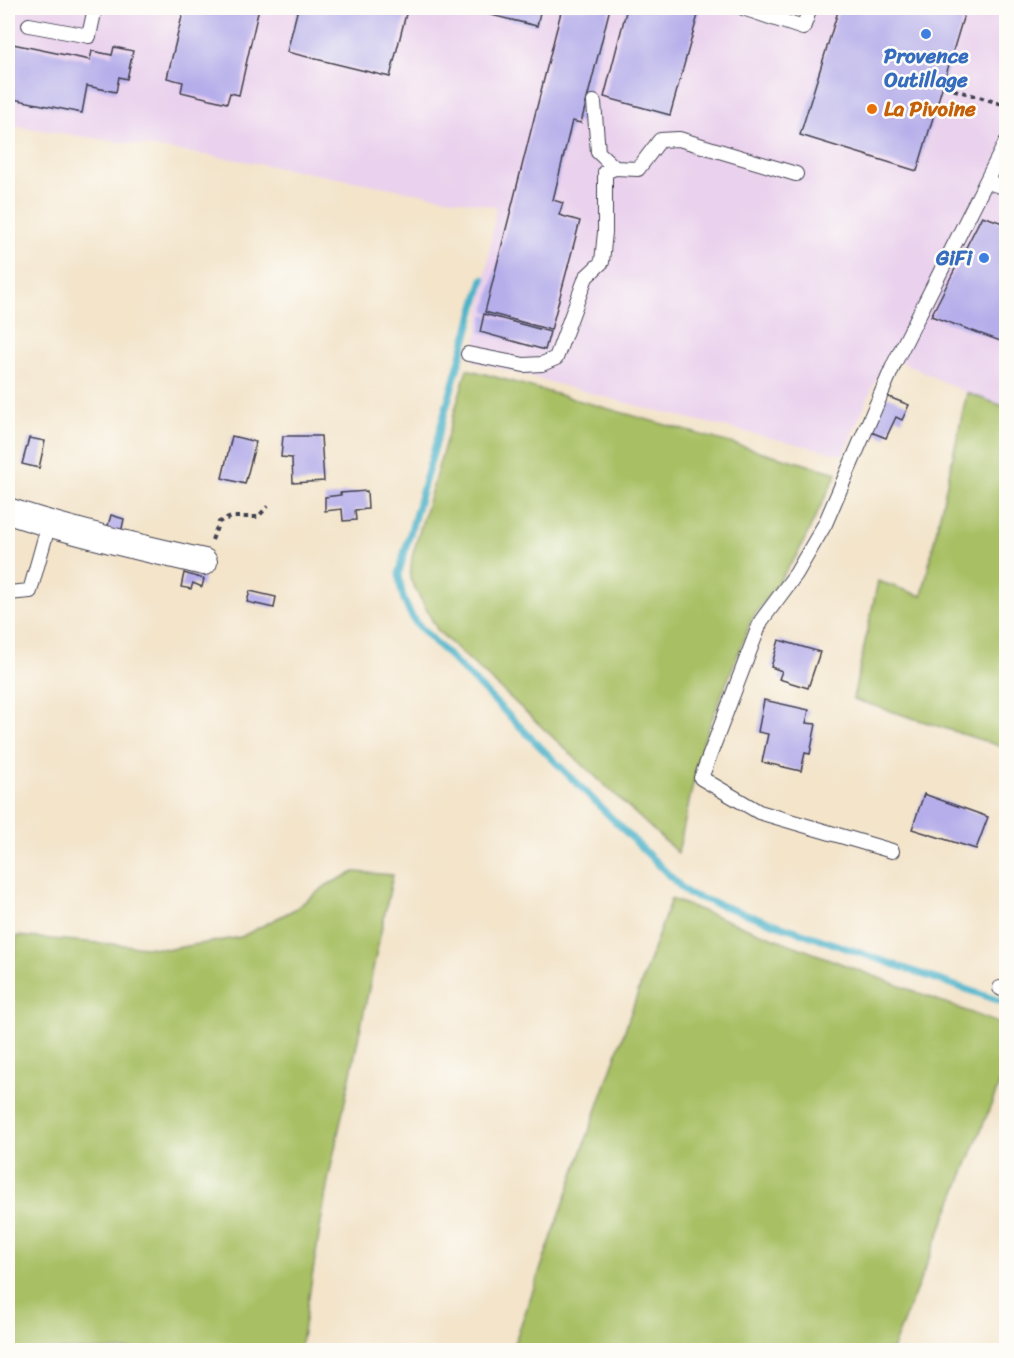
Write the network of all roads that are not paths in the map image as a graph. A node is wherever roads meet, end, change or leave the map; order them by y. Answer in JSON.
{"nodes":[{"id":1,"x":95,"y":8,"type":"edge"},
{"id":2,"x":744,"y":8,"type":"edge"},
{"id":3,"x":810,"y":8,"type":"edge"},
{"id":4,"x":29,"y":25,"type":"dead end"},
{"id":5,"x":594,"y":102,"type":"dead end"},
{"id":6,"x":1006,"y":142,"type":"edge"},
{"id":7,"x":615,"y":168,"type":"junction"},
{"id":8,"x":796,"y":174,"type":"dead end"},
{"id":9,"x":988,"y":182,"type":"junction"},
{"id":10,"x":1006,"y":188,"type":"edge"},
{"id":11,"x":468,"y":354,"type":"dead end"},
{"id":12,"x":8,"y":511,"type":"edge"},
{"id":13,"x":45,"y":523,"type":"junction"},
{"id":14,"x":204,"y":562,"type":"road end"},
{"id":15,"x":8,"y":593,"type":"edge"},
{"id":16,"x":892,"y":851,"type":"dead end"}],
"edges":[{"from":1,"to":4,"type":"lane"},
{"from":2,"to":3,"type":"lane"},
{"from":5,"to":7,"type":"lane"},
{"from":6,"to":9,"type":"lane"},
{"from":7,"to":8,"type":"lane"},
{"from":7,"to":11,"type":"lane"},
{"from":9,"to":10,"type":"lane"},
{"from":9,"to":16,"type":"lane"},
{"from":12,"to":13,"type":"street"},
{"from":13,"to":14,"type":"street"},
{"from":13,"to":15,"type":"lane"}]}
